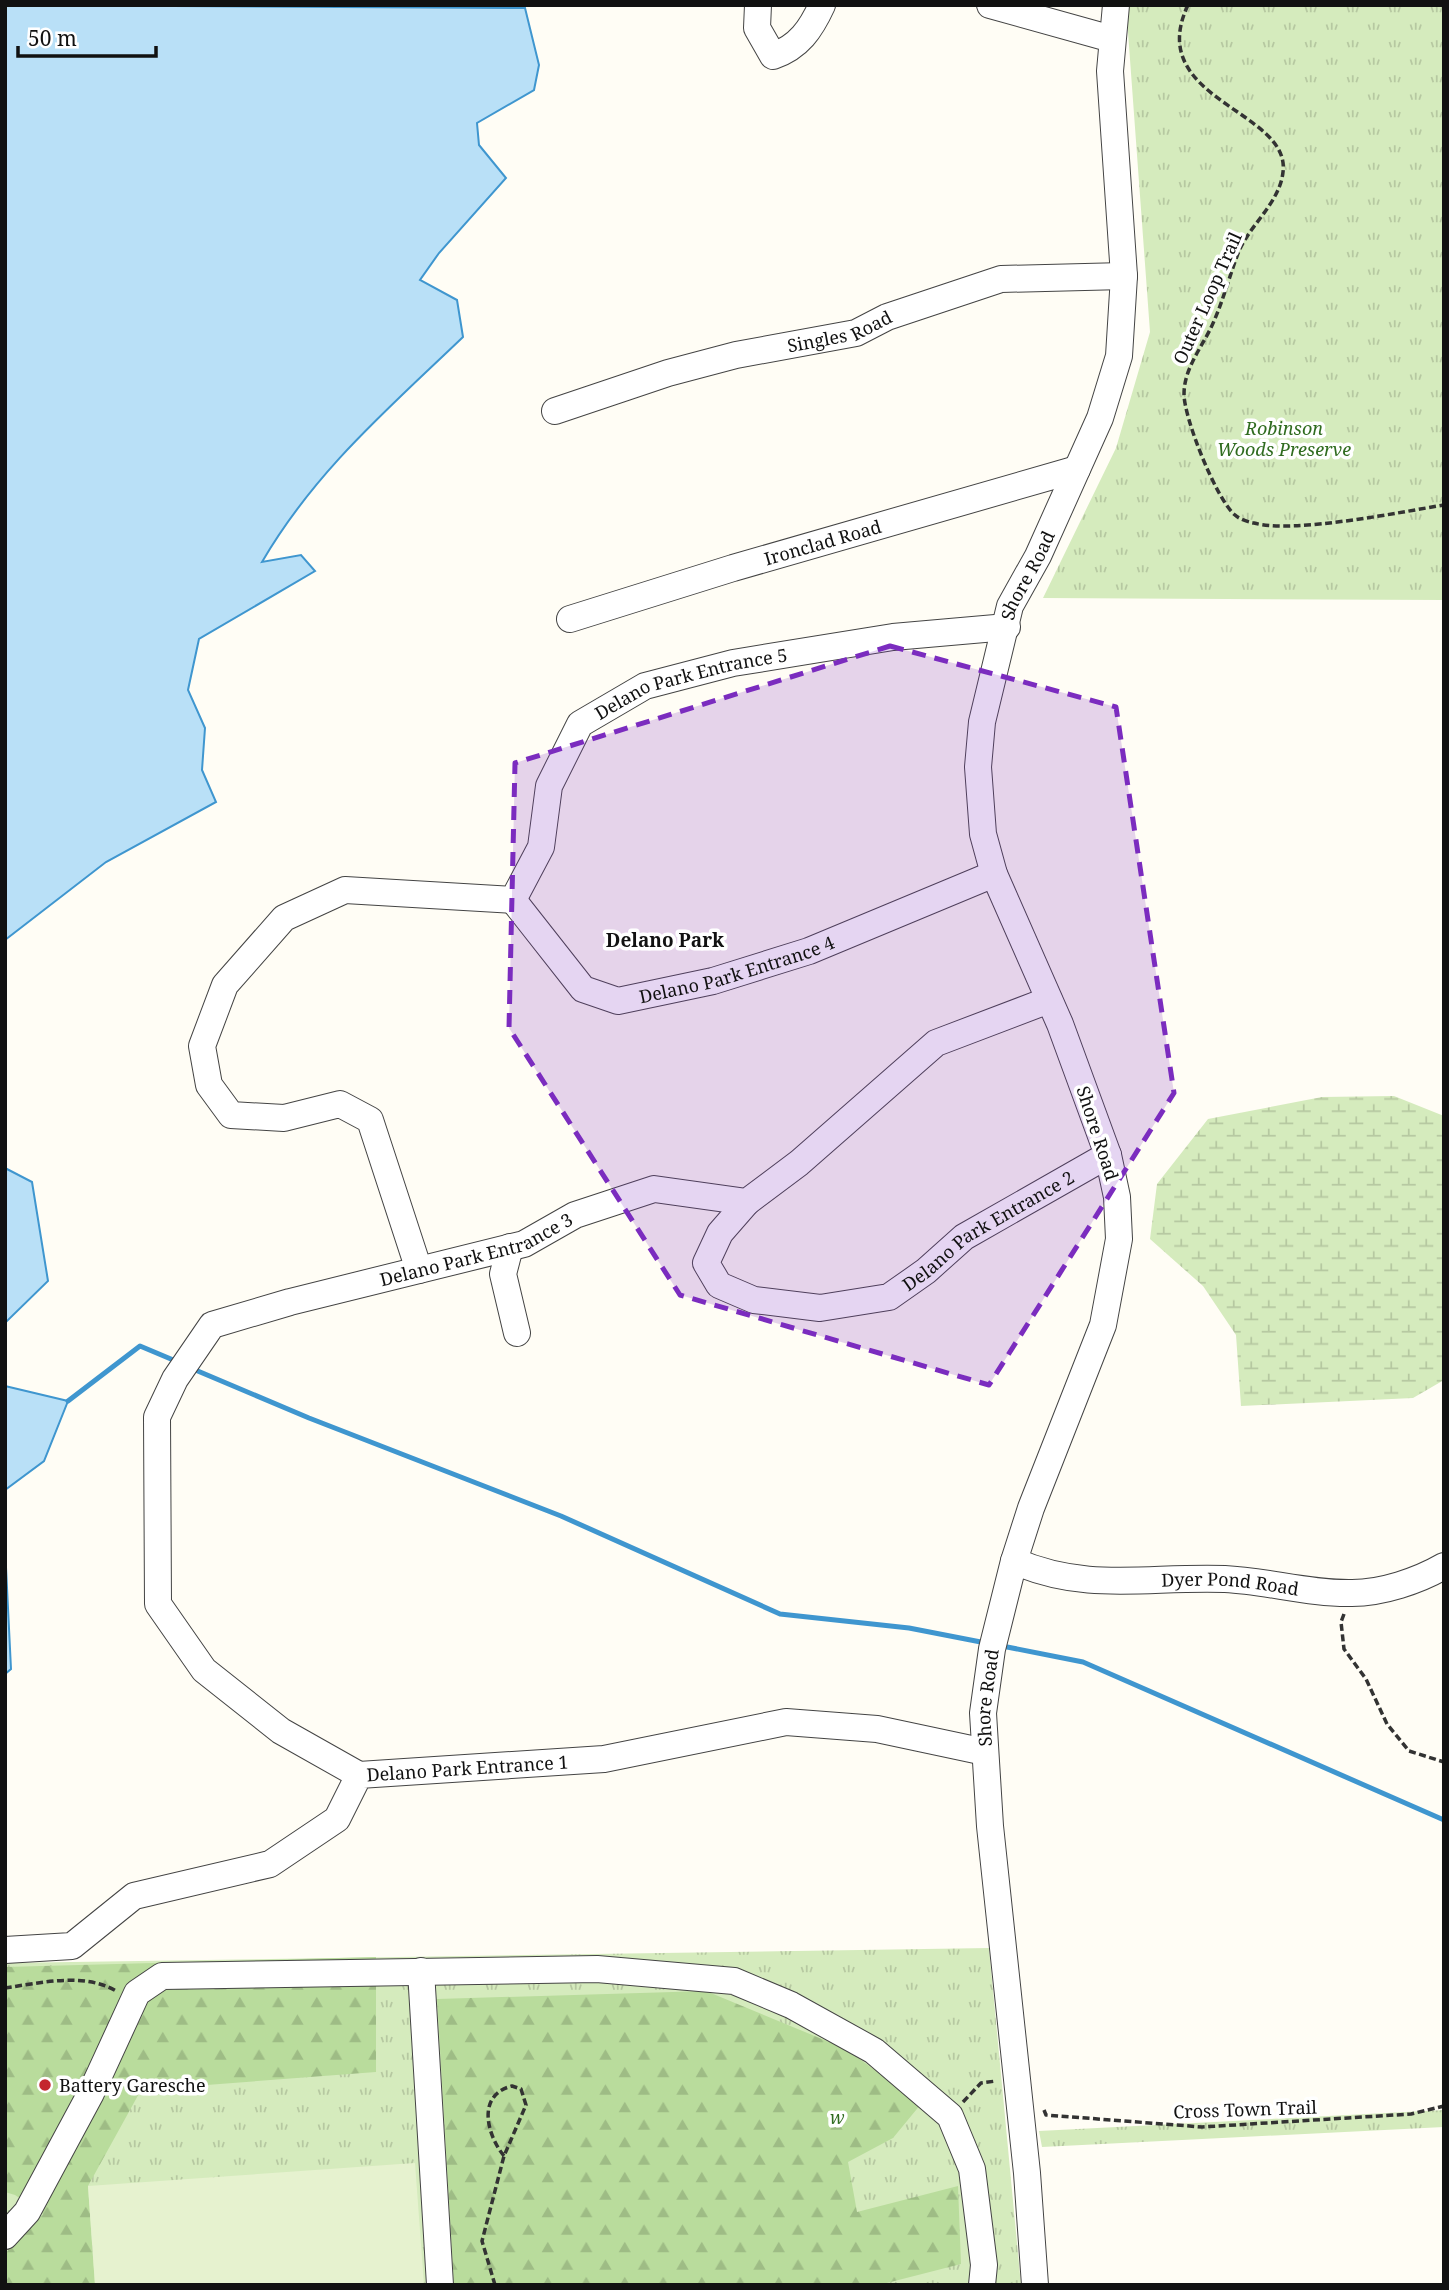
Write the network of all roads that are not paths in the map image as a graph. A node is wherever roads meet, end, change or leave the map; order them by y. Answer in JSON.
{"nodes":[{"id":1,"x":758,"y":5,"type":"edge"},
{"id":2,"x":822,"y":5,"type":"edge"},
{"id":3,"x":989,"y":5,"type":"edge"},
{"id":4,"x":1116,"y":5,"type":"edge"},
{"id":5,"x":1112,"y":39,"type":"junction"},
{"id":6,"x":1124,"y":276,"type":"junction"},
{"id":7,"x":555,"y":411,"type":"dead end"},
{"id":8,"x":1077,"y":469,"type":"junction"},
{"id":9,"x":570,"y":618,"type":"dead end"},
{"id":10,"x":1007,"y":626,"type":"junction"},
{"id":11,"x":994,"y":874,"type":"junction"},
{"id":12,"x":513,"y":900,"type":"junction"},
{"id":13,"x":1049,"y":1000,"type":"junction"},
{"id":14,"x":1108,"y":1156,"type":"junction"},
{"id":15,"x":747,"y":1202,"type":"junction"},
{"id":16,"x":510,"y":1247,"type":"junction"},
{"id":17,"x":419,"y":1270,"type":"junction"},
{"id":18,"x":517,"y":1333,"type":"dead end"},
{"id":19,"x":1014,"y":1561,"type":"junction"},
{"id":20,"x":1444,"y":1566,"type":"edge"},
{"id":21,"x":985,"y":1752,"type":"junction"},
{"id":22,"x":359,"y":1775,"type":"junction"},
{"id":23,"x":5,"y":1950,"type":"edge"},
{"id":24,"x":421,"y":1971,"type":"junction"},
{"id":25,"x":5,"y":2236,"type":"edge"},
{"id":26,"x":440,"y":2285,"type":"edge"},
{"id":27,"x":982,"y":2285,"type":"edge"},
{"id":28,"x":1035,"y":2285,"type":"edge"}],
"edges":[{"from":1,"to":2,"type":"street"},
{"from":3,"to":5,"type":"street"},
{"from":4,"to":5,"type":"street","name":"Shore Road"},
{"from":5,"to":6,"type":"street","name":"Shore Road"},
{"from":6,"to":7,"type":"street","name":"Singles Road"},
{"from":6,"to":8,"type":"street","name":"Shore Road"},
{"from":8,"to":9,"type":"street","name":"Ironclad Road"},
{"from":8,"to":10,"type":"street","name":"Shore Road"},
{"from":10,"to":11,"type":"street","name":"Shore Road"},
{"from":10,"to":12,"type":"street","name":"Delano Park Entrance 5"},
{"from":11,"to":12,"type":"street","name":"Delano Park Entrance 4"},
{"from":11,"to":13,"type":"street","name":"Shore Road"},
{"from":12,"to":17,"type":"street"},
{"from":13,"to":14,"type":"street","name":"Shore Road"},
{"from":13,"to":15,"type":"street"},
{"from":14,"to":15,"type":"street","name":"Delano Park Entrance 2"},
{"from":14,"to":19,"type":"street","name":"Shore Road"},
{"from":15,"to":16,"type":"street","name":"Delano Park Entrance 3"},
{"from":16,"to":17,"type":"street","name":"Delano Park Entrance 3"},
{"from":16,"to":18,"type":"street"},
{"from":17,"to":22,"type":"street","name":"Delano Park Entrance 3"},
{"from":19,"to":20,"type":"street","name":"Dyer Pond Road"},
{"from":19,"to":21,"type":"street","name":"Shore Road"},
{"from":21,"to":22,"type":"street","name":"Delano Park Entrance 1"},
{"from":21,"to":28,"type":"street","name":"Shore Road"},
{"from":22,"to":23,"type":"street","name":"Delano Park Entrance 1"},
{"from":24,"to":25,"type":"street"},
{"from":24,"to":26,"type":"street"},
{"from":24,"to":27,"type":"street"}]}
